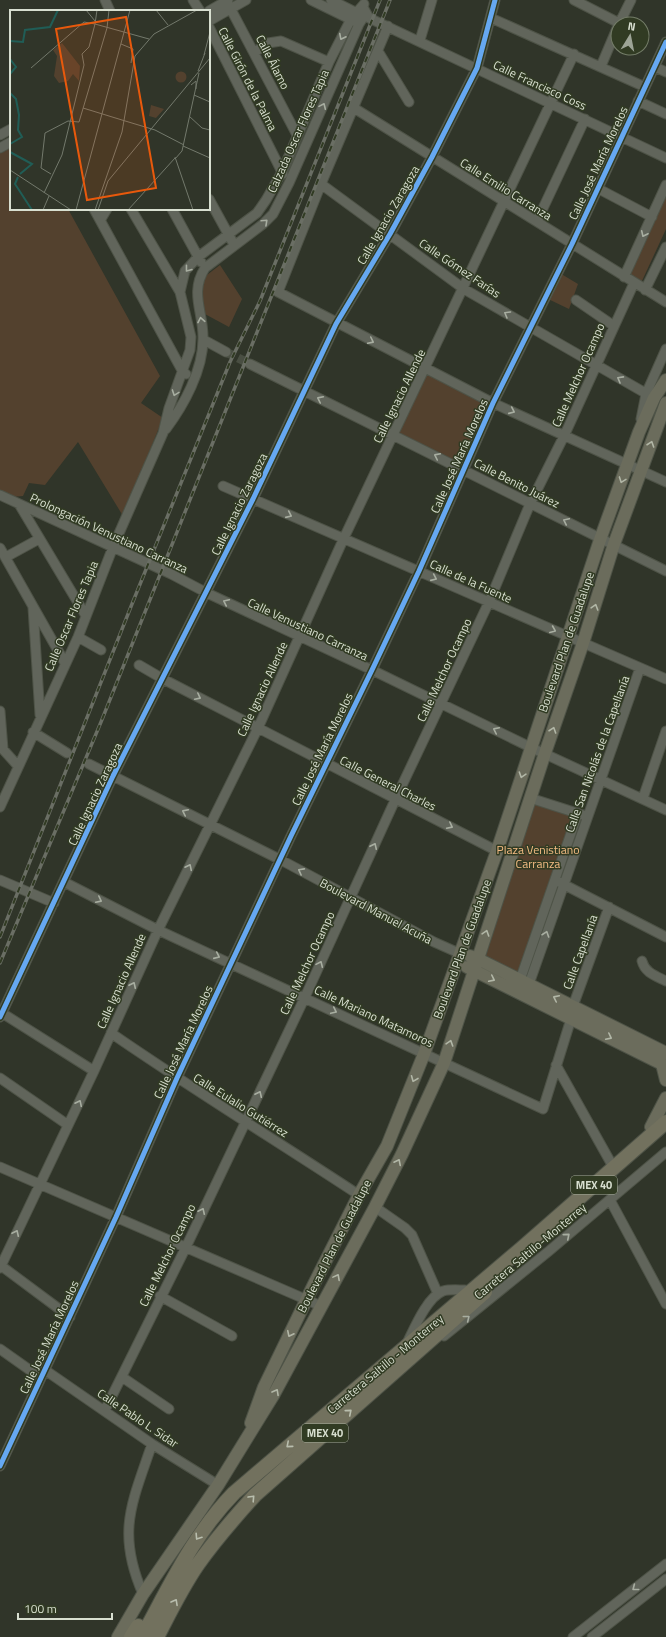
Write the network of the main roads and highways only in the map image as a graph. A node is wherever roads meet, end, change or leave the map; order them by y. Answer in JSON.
{"nodes":[{"id":1,"x":666,"y":380,"type":"edge"},
{"id":2,"x":665,"y":406,"type":"edge"},
{"id":3,"x":459,"y":959,"type":"junction"},
{"id":4,"x":476,"y":964,"type":"junction"},
{"id":5,"x":665,"y":1061,"type":"edge"},
{"id":6,"x":666,"y":1080,"type":"edge"},
{"id":7,"x":666,"y":1098,"type":"edge"},
{"id":8,"x":666,"y":1122,"type":"edge"},
{"id":9,"x":651,"y":1127,"type":"road end"},
{"id":10,"x":666,"y":1134,"type":"edge"},
{"id":11,"x":524,"y":1253,"type":"junction"},
{"id":12,"x":247,"y":1436,"type":"junction"},
{"id":13,"x":180,"y":1564,"type":"junction"},
{"id":14,"x":136,"y":1634,"type":"edge"},
{"id":15,"x":118,"y":1637,"type":"edge"},
{"id":16,"x":157,"y":1637,"type":"edge"}],
"edges":[{"from":1,"to":3,"type":"main road","name":"Boulevard Plan de Guadalupe","one_way":true},
{"from":4,"to":2,"type":"main road","name":"Boulevard Plan de Guadalupe","one_way":true},
{"from":3,"to":4,"type":"main road","name":"Boulevard Manuel Acuña"},
{"from":3,"to":12,"type":"main road","name":"Boulevard Plan de Guadalupe","one_way":true},
{"from":4,"to":5,"type":"main road","name":"Boulevard Manuel Acuña","one_way":true},
{"from":5,"to":4,"type":"main road","name":"Boulevard Manuel Acuña","one_way":true},
{"from":12,"to":4,"type":"main road","name":"Boulevard Plan de Guadalupe","one_way":true},
{"from":5,"to":6,"type":"main road"},
{"from":7,"to":9,"type":"main road"},
{"from":8,"to":11,"type":"highway","name":"Carretera Saltillo - Monterrey","number":"MEX 40"},
{"from":10,"to":11,"type":"highway","name":"Carretera Saltillo - Monterrey","number":"MEX 40"},
{"from":11,"to":13,"type":"highway","name":"Carretera Saltillo - Monterrey","number":"MEX 40","one_way":true},
{"from":16,"to":11,"type":"highway","name":"Carretera Saltillo - Monterrey","number":"MEX 40","one_way":true},
{"from":12,"to":15,"type":"main road","name":"Boulevard Plan de Guadalupe"},
{"from":13,"to":14,"type":"highway"},
{"from":13,"to":14,"type":"highway","name":"Carretera Saltillo - Monterrey","number":"MEX 40"}]}
